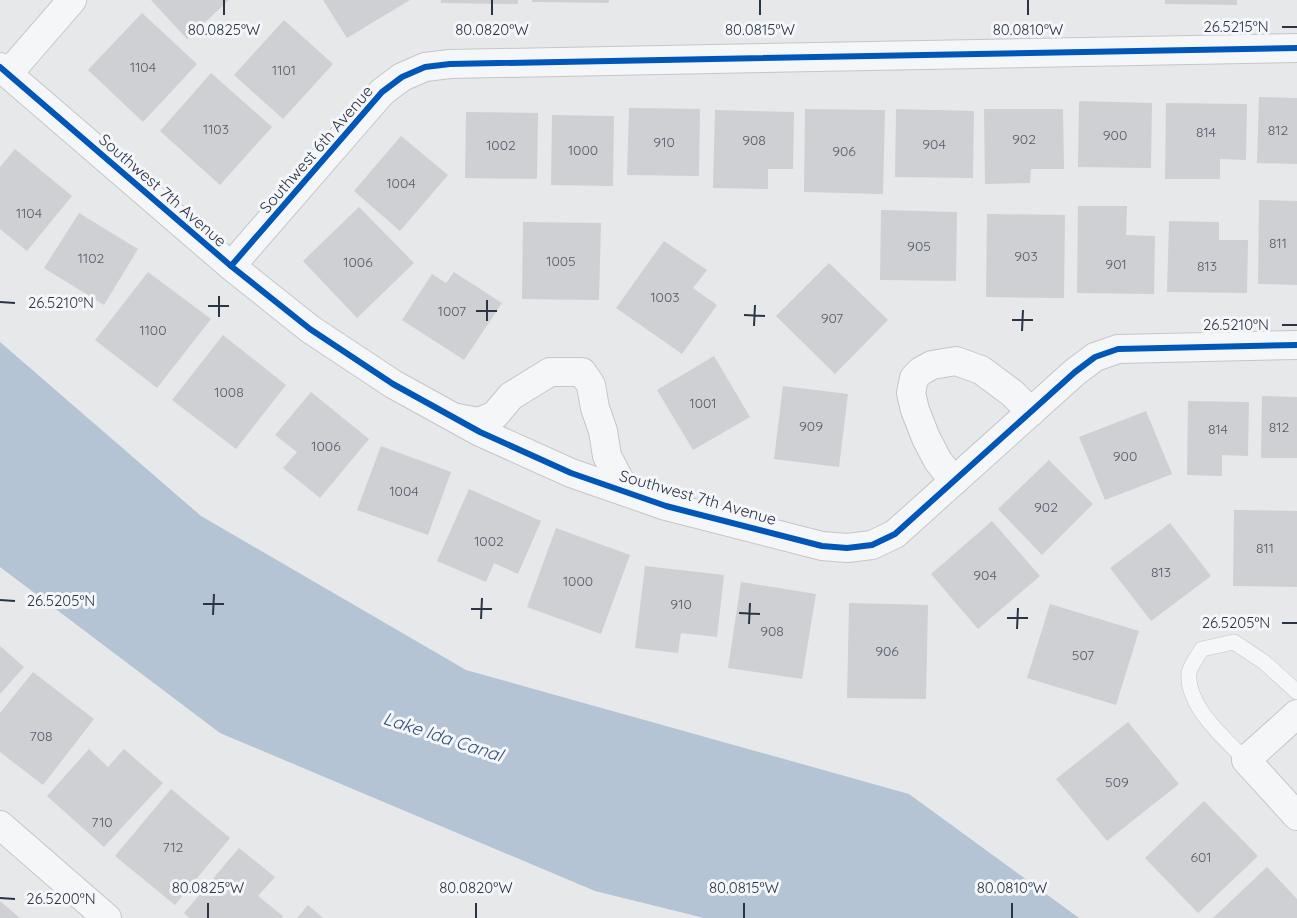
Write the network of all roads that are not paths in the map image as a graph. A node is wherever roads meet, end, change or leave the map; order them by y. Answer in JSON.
{"nodes":[{"id":1,"x":72,"y":0,"type":"edge"},
{"id":2,"x":1297,"y":48,"type":"edge"},
{"id":3,"x":4,"y":70,"type":"edge"},
{"id":4,"x":231,"y":267,"type":"junction"},
{"id":5,"x":1297,"y":345,"type":"edge"},
{"id":6,"x":1031,"y":412,"type":"junction"},
{"id":7,"x":455,"y":418,"type":"junction"},
{"id":8,"x":954,"y":481,"type":"junction"},
{"id":9,"x":626,"y":492,"type":"junction"},
{"id":10,"x":1297,"y":692,"type":"edge"},
{"id":11,"x":1297,"y":714,"type":"edge"},
{"id":12,"x":1246,"y":760,"type":"junction"},
{"id":13,"x":1297,"y":816,"type":"edge"},
{"id":14,"x":0,"y":825,"type":"edge"},
{"id":15,"x":107,"y":918,"type":"edge"}],
"edges":[{"from":1,"to":3,"type":"street"},
{"from":2,"to":4,"type":"street","name":"Southwest 6th Avenue"},
{"from":3,"to":4,"type":"street","name":"Southwest 7th Avenue"},
{"from":4,"to":7,"type":"street","name":"Southwest 7th Avenue"},
{"from":5,"to":6,"type":"street","name":"Southwest 7th Avenue"},
{"from":6,"to":8,"type":"street","name":"Southwest 7th Avenue"},
{"from":6,"to":8,"type":"street"},
{"from":7,"to":9,"type":"street","name":"Southwest 7th Avenue"},
{"from":7,"to":9,"type":"street"},
{"from":8,"to":9,"type":"street","name":"Southwest 7th Avenue"},
{"from":10,"to":12,"type":"lane"},
{"from":11,"to":12,"type":"street"},
{"from":12,"to":13,"type":"street"},
{"from":14,"to":15,"type":"street"}]}
